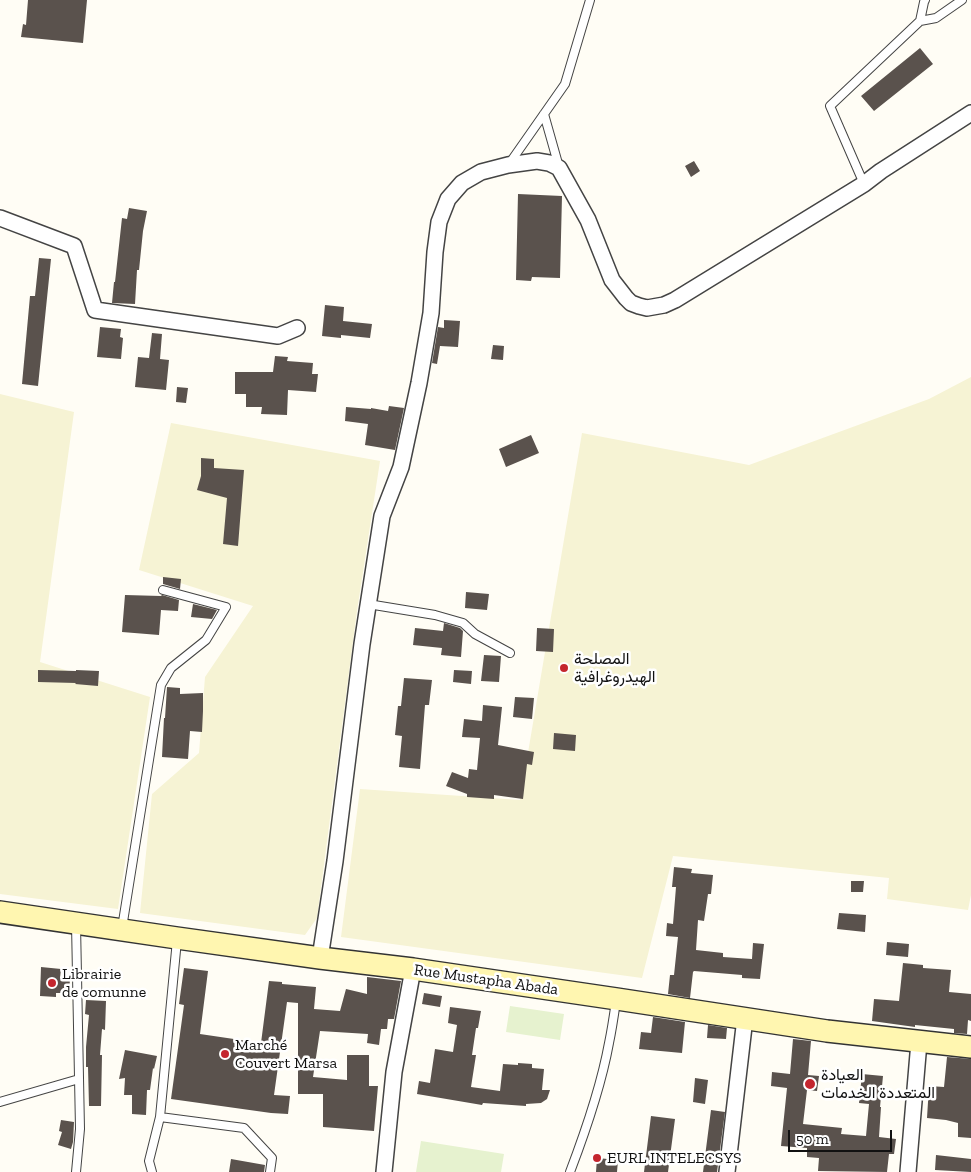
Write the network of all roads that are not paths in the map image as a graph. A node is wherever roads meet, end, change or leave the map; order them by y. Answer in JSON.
{"nodes":[{"id":1,"x":590,"y":0,"type":"edge"},
{"id":2,"x":925,"y":0,"type":"edge"},
{"id":3,"x":962,"y":0,"type":"edge"},
{"id":4,"x":920,"y":21,"type":"junction"},
{"id":5,"x":971,"y":113,"type":"edge"},
{"id":6,"x":544,"y":114,"type":"junction"},
{"id":7,"x":508,"y":165,"type":"junction"},
{"id":8,"x":559,"y":168,"type":"junction"},
{"id":9,"x":864,"y":184,"type":"junction"},
{"id":10,"x":0,"y":218,"type":"edge"},
{"id":11,"x":297,"y":328,"type":"dead end"},
{"id":12,"x":163,"y":590,"type":"dead end"},
{"id":13,"x":368,"y":604,"type":"junction"},
{"id":14,"x":510,"y":653,"type":"dead end"},
{"id":15,"x":0,"y":912,"type":"edge"},
{"id":16,"x":76,"y":922,"type":"junction"},
{"id":17,"x":122,"y":930,"type":"junction"},
{"id":18,"x":177,"y":938,"type":"junction"},
{"id":19,"x":320,"y":958,"type":"junction"},
{"id":20,"x":413,"y":969,"type":"junction"},
{"id":21,"x":616,"y":999,"type":"junction"},
{"id":22,"x":745,"y":1018,"type":"junction"},
{"id":23,"x":919,"y":1042,"type":"junction"},
{"id":24,"x":971,"y":1047,"type":"edge"},
{"id":25,"x":79,"y":1079,"type":"junction"},
{"id":26,"x":0,"y":1102,"type":"edge"},
{"id":27,"x":160,"y":1117,"type":"junction"},
{"id":28,"x":76,"y":1172,"type":"edge"},
{"id":29,"x":152,"y":1172,"type":"edge"},
{"id":30,"x":270,"y":1172,"type":"edge"},
{"id":31,"x":384,"y":1172,"type":"edge"},
{"id":32,"x":570,"y":1172,"type":"edge"},
{"id":33,"x":727,"y":1172,"type":"edge"},
{"id":34,"x":908,"y":1172,"type":"edge"}],
"edges":[{"from":1,"to":6,"type":"lane"},
{"from":2,"to":4,"type":"lane"},
{"from":3,"to":4,"type":"lane"},
{"from":4,"to":9,"type":"lane"},
{"from":5,"to":9,"type":"street"},
{"from":6,"to":7,"type":"lane"},
{"from":6,"to":8,"type":"lane"},
{"from":7,"to":8,"type":"street"},
{"from":7,"to":13,"type":"street"},
{"from":8,"to":9,"type":"street"},
{"from":10,"to":11,"type":"street"},
{"from":12,"to":17,"type":"lane"},
{"from":13,"to":14,"type":"lane"},
{"from":13,"to":19,"type":"street"},
{"from":15,"to":16,"type":"main road","name":"Rue Mustapha Abada"},
{"from":16,"to":17,"type":"main road","name":"Rue Mustapha Abada"},
{"from":16,"to":25,"type":"lane"},
{"from":17,"to":18,"type":"main road","name":"Rue Mustapha Abada"},
{"from":18,"to":19,"type":"main road","name":"Rue Mustapha Abada"},
{"from":18,"to":27,"type":"lane"},
{"from":19,"to":20,"type":"main road","name":"Rue Mustapha Abada"},
{"from":20,"to":21,"type":"main road","name":"Rue Mustapha Abada"},
{"from":20,"to":31,"type":"street"},
{"from":21,"to":22,"type":"main road","name":"Rue Mustapha Abada"},
{"from":21,"to":32,"type":"lane"},
{"from":22,"to":23,"type":"main road","name":"Rue Mustapha Abada"},
{"from":22,"to":33,"type":"street"},
{"from":23,"to":24,"type":"main road","name":"Rue Mustapha Abada"},
{"from":23,"to":34,"type":"street"},
{"from":25,"to":26,"type":"lane"},
{"from":25,"to":28,"type":"lane"},
{"from":27,"to":29,"type":"lane"},
{"from":27,"to":30,"type":"lane"}]}
